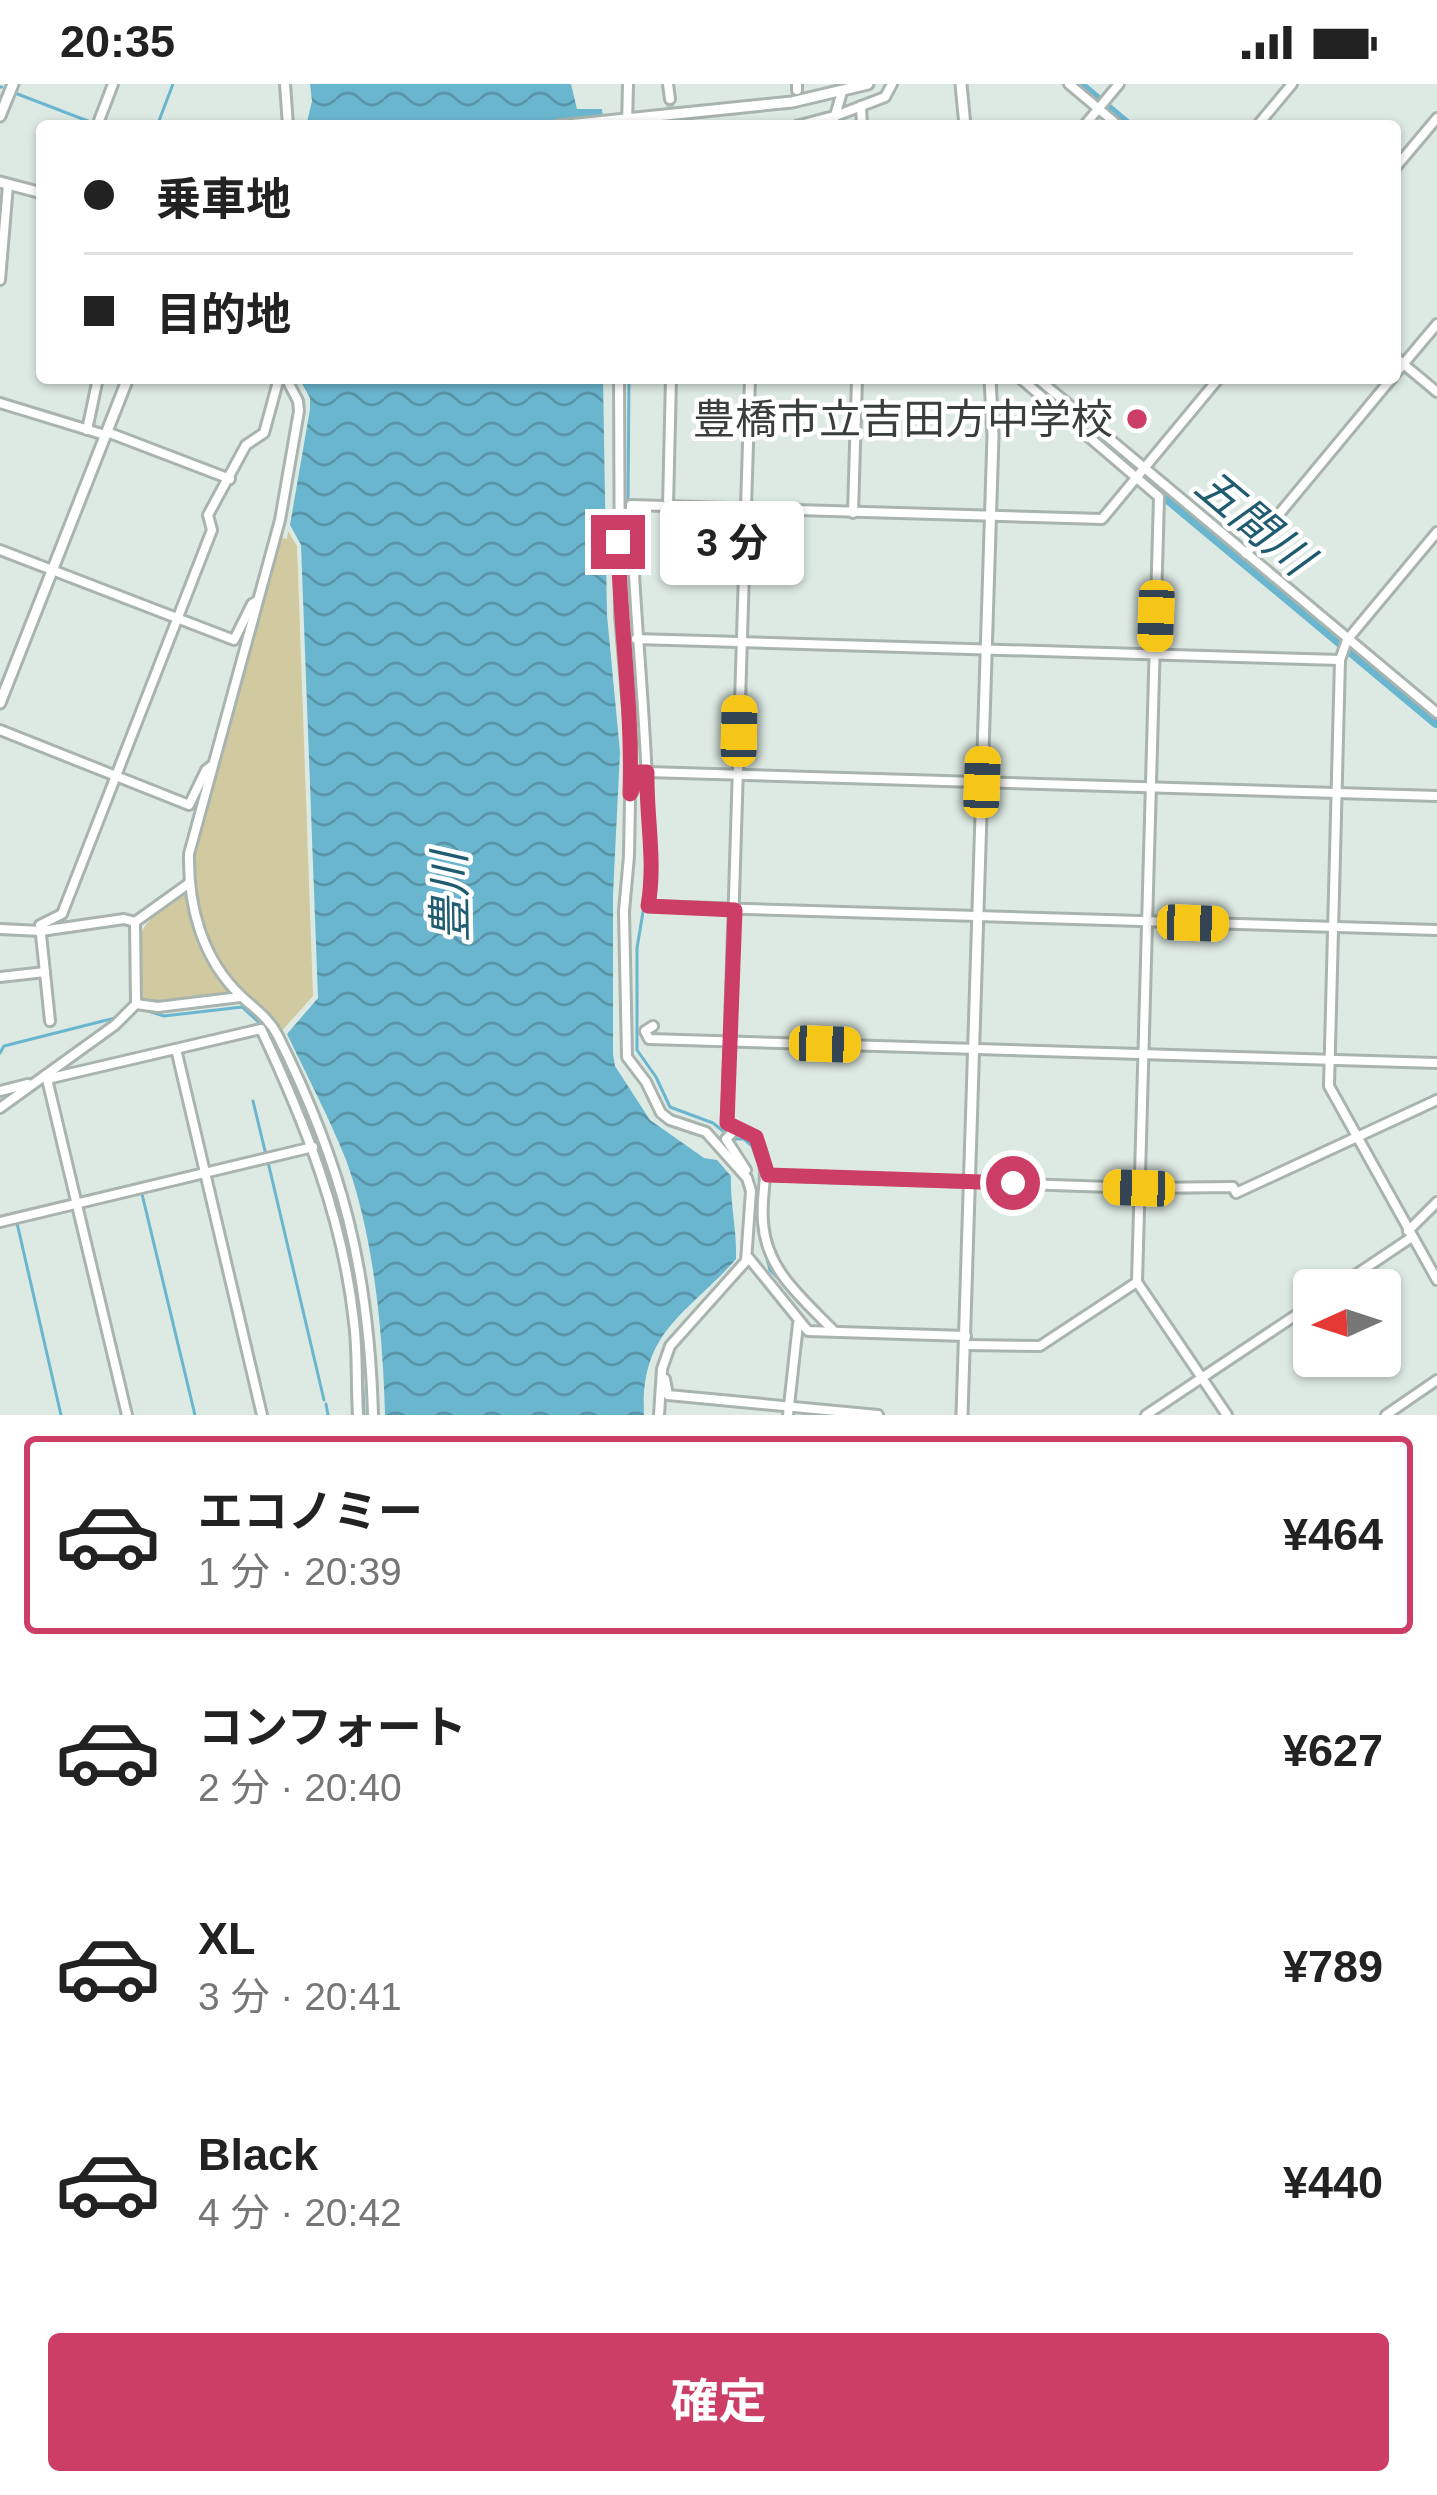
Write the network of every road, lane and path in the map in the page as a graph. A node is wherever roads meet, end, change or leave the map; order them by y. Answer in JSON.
{"nodes":[{"id":1,"x":13,"y":84,"type":"edge"},
{"id":2,"x":113,"y":84,"type":"edge"},
{"id":3,"x":285,"y":84,"type":"edge"},
{"id":4,"x":628,"y":84,"type":"edge"},
{"id":5,"x":668,"y":84,"type":"edge"},
{"id":6,"x":868,"y":84,"type":"edge"},
{"id":7,"x":892,"y":84,"type":"edge"},
{"id":8,"x":961,"y":84,"type":"edge"},
{"id":9,"x":1069,"y":84,"type":"edge"},
{"id":10,"x":1119,"y":84,"type":"edge"},
{"id":11,"x":1292,"y":84,"type":"edge"},
{"id":12,"x":850,"y":88,"type":"edge"},
{"id":13,"x":670,"y":99,"type":"tunnel mouth"},
{"id":14,"x":861,"y":106,"type":"junction"},
{"id":15,"x":1099,"y":109,"type":"junction"},
{"id":16,"x":0,"y":116,"type":"edge"},
{"id":17,"x":838,"y":116,"type":"junction"},
{"id":18,"x":1437,"y":118,"type":"edge"},
{"id":19,"x":99,"y":120,"type":"edge"},
{"id":20,"x":288,"y":120,"type":"edge"},
{"id":21,"x":626,"y":120,"type":"edge"},
{"id":22,"x":643,"y":120,"type":"edge"},
{"id":23,"x":821,"y":120,"type":"edge"},
{"id":24,"x":836,"y":120,"type":"edge"},
{"id":25,"x":862,"y":120,"type":"edge"},
{"id":26,"x":964,"y":120,"type":"edge"},
{"id":27,"x":1089,"y":120,"type":"edge"},
{"id":28,"x":1112,"y":120,"type":"edge"},
{"id":29,"x":1262,"y":120,"type":"edge"},
{"id":30,"x":1401,"y":161,"type":"edge"},
{"id":31,"x":4,"y":184,"type":"edge"},
{"id":32,"x":36,"y":192,"type":"edge"},
{"id":33,"x":0,"y":280,"type":"edge"},
{"id":34,"x":1437,"y":324,"type":"edge"},
{"id":35,"x":1401,"y":362,"type":"edge"},
{"id":36,"x":1404,"y":364,"type":"junction"},
{"id":37,"x":1401,"y":368,"type":"edge"},
{"id":38,"x":97,"y":384,"type":"edge"},
{"id":39,"x":126,"y":384,"type":"edge"},
{"id":40,"x":280,"y":384,"type":"edge"},
{"id":41,"x":286,"y":384,"type":"edge"},
{"id":42,"x":619,"y":384,"type":"edge"},
{"id":43,"x":671,"y":384,"type":"edge"},
{"id":44,"x":750,"y":384,"type":"edge"},
{"id":45,"x":857,"y":384,"type":"edge"},
{"id":46,"x":989,"y":384,"type":"edge"},
{"id":47,"x":1027,"y":384,"type":"edge"},
{"id":48,"x":1046,"y":384,"type":"edge"},
{"id":49,"x":1214,"y":384,"type":"edge"},
{"id":50,"x":1387,"y":384,"type":"edge"},
{"id":51,"x":1437,"y":392,"type":"edge"},
{"id":52,"x":0,"y":404,"type":"edge"},
{"id":53,"x":87,"y":430,"type":"junction"},
{"id":54,"x":106,"y":434,"type":"junction"},
{"id":55,"x":1140,"y":473,"type":"junction"},
{"id":56,"x":230,"y":479,"type":"junction"},
{"id":57,"x":668,"y":506,"type":"junction"},
{"id":58,"x":745,"y":510,"type":"junction"},
{"id":59,"x":853,"y":513,"type":"junction"},
{"id":60,"x":990,"y":517,"type":"junction"},
{"id":61,"x":1437,"y":532,"type":"edge"},
{"id":62,"x":0,"y":550,"type":"edge"},
{"id":63,"x":1246,"y":554,"type":"junction"},
{"id":64,"x":52,"y":569,"type":"junction"},
{"id":65,"x":259,"y":601,"type":"junction"},
{"id":66,"x":176,"y":618,"type":"junction"},
{"id":67,"x":636,"y":639,"type":"junction"},
{"id":68,"x":741,"y":642,"type":"junction"},
{"id":69,"x":1346,"y":642,"type":"junction"},
{"id":70,"x":986,"y":650,"type":"junction"},
{"id":71,"x":1155,"y":655,"type":"junction"},
{"id":72,"x":1340,"y":661,"type":"junction"},
{"id":73,"x":0,"y":703,"type":"edge"},
{"id":74,"x":1437,"y":713,"type":"edge"},
{"id":75,"x":0,"y":730,"type":"edge"},
{"id":76,"x":213,"y":766,"type":"junction"},
{"id":77,"x":644,"y":772,"type":"junction"},
{"id":78,"x":739,"y":775,"type":"junction"},
{"id":79,"x":116,"y":776,"type":"junction"},
{"id":80,"x":982,"y":782,"type":"junction"},
{"id":81,"x":1151,"y":788,"type":"junction"},
{"id":82,"x":630,"y":794,"type":"junction"},
{"id":83,"x":1336,"y":794,"type":"junction"},
{"id":84,"x":1437,"y":796,"type":"edge"},
{"id":85,"x":188,"y":884,"type":"junction"},
{"id":86,"x":735,"y":910,"type":"junction"},
{"id":87,"x":978,"y":916,"type":"junction"},
{"id":88,"x":1147,"y":921,"type":"junction"},
{"id":89,"x":135,"y":922,"type":"junction"},
{"id":90,"x":1333,"y":927,"type":"junction"},
{"id":91,"x":0,"y":929,"type":"edge"},
{"id":92,"x":1437,"y":930,"type":"edge"},
{"id":93,"x":41,"y":931,"type":"junction"},
{"id":94,"x":45,"y":972,"type":"junction"},
{"id":95,"x":0,"y":977,"type":"edge"},
{"id":96,"x":242,"y":997,"type":"junction"},
{"id":97,"x":136,"y":1004,"type":"junction"},
{"id":98,"x":50,"y":1021,"type":"dead end"},
{"id":99,"x":653,"y":1026,"type":"dead end"},
{"id":100,"x":729,"y":1041,"type":"junction"},
{"id":101,"x":176,"y":1049,"type":"junction"},
{"id":102,"x":974,"y":1049,"type":"junction"},
{"id":103,"x":1143,"y":1054,"type":"junction"},
{"id":104,"x":1328,"y":1059,"type":"junction"},
{"id":105,"x":1437,"y":1063,"type":"edge"},
{"id":106,"x":47,"y":1077,"type":"junction"},
{"id":107,"x":35,"y":1082,"type":"junction"},
{"id":108,"x":0,"y":1091,"type":"edge"},
{"id":109,"x":1437,"y":1100,"type":"edge"},
{"id":110,"x":0,"y":1108,"type":"edge"},
{"id":111,"x":727,"y":1123,"type":"junction"},
{"id":112,"x":1357,"y":1138,"type":"junction"},
{"id":113,"x":313,"y":1147,"type":"junction"},
{"id":114,"x":203,"y":1173,"type":"junction"},
{"id":115,"x":768,"y":1175,"type":"junction"},
{"id":116,"x":971,"y":1181,"type":"junction"},
{"id":117,"x":751,"y":1185,"type":"junction"},
{"id":118,"x":1139,"y":1188,"type":"junction"},
{"id":119,"x":1437,"y":1202,"type":"edge"},
{"id":120,"x":77,"y":1204,"type":"junction"},
{"id":121,"x":0,"y":1222,"type":"edge"},
{"id":122,"x":1410,"y":1234,"type":"junction"},
{"id":123,"x":747,"y":1256,"type":"junction"},
{"id":124,"x":1362,"y":1269,"type":"edge"},
{"id":125,"x":1437,"y":1280,"type":"edge"},
{"id":126,"x":1137,"y":1282,"type":"junction"},
{"id":127,"x":1293,"y":1317,"type":"edge"},
{"id":128,"x":798,"y":1322,"type":"junction"},
{"id":129,"x":835,"y":1332,"type":"junction"},
{"id":130,"x":966,"y":1340,"type":"junction"},
{"id":131,"x":662,"y":1370,"type":"junction"},
{"id":132,"x":1202,"y":1378,"type":"junction"},
{"id":133,"x":1437,"y":1380,"type":"edge"},
{"id":134,"x":788,"y":1411,"type":"edge"},
{"id":135,"x":128,"y":1415,"type":"edge"},
{"id":136,"x":262,"y":1415,"type":"edge"},
{"id":137,"x":358,"y":1415,"type":"edge"},
{"id":138,"x":373,"y":1415,"type":"edge"},
{"id":139,"x":659,"y":1415,"type":"edge"},
{"id":140,"x":878,"y":1415,"type":"edge"},
{"id":141,"x":962,"y":1415,"type":"edge"},
{"id":142,"x":1146,"y":1415,"type":"edge"},
{"id":143,"x":1227,"y":1415,"type":"edge"},
{"id":144,"x":1386,"y":1415,"type":"edge"}],
"edges":[{"from":1,"to":16,"type":"street"},
{"from":2,"to":19,"type":"street"},
{"from":3,"to":20,"type":"street"},
{"from":4,"to":21,"type":"street"},
{"from":5,"to":13,"type":"street"},
{"from":6,"to":12,"type":"street"},
{"from":7,"to":14,"type":"street"},
{"from":8,"to":26,"type":"street"},
{"from":9,"to":15,"type":"street"},
{"from":10,"to":15,"type":"street"},
{"from":11,"to":29,"type":"street"},
{"from":12,"to":17,"type":"street"},
{"from":12,"to":22,"type":"street"},
{"from":14,"to":17,"type":"street"},
{"from":14,"to":25,"type":"street"},
{"from":15,"to":27,"type":"street"},
{"from":15,"to":28,"type":"street"},
{"from":17,"to":23,"type":"street"},
{"from":17,"to":24,"type":"street"},
{"from":18,"to":30,"type":"street"},
{"from":31,"to":32,"type":"street"},
{"from":31,"to":33,"type":"street"},
{"from":34,"to":36,"type":"street"},
{"from":35,"to":36,"type":"street"},
{"from":36,"to":37,"type":"street"},
{"from":36,"to":51,"type":"street"},
{"from":38,"to":53,"type":"street"},
{"from":39,"to":54,"type":"street"},
{"from":40,"to":56,"type":"street"},
{"from":41,"to":65,"type":"street"},
{"from":42,"to":82,"type":"street"},
{"from":43,"to":57,"type":"street"},
{"from":44,"to":58,"type":"street"},
{"from":45,"to":59,"type":"street"},
{"from":46,"to":60,"type":"street"},
{"from":47,"to":55,"type":"street"},
{"from":48,"to":55,"type":"street"},
{"from":49,"to":55,"type":"street"},
{"from":50,"to":63,"type":"street"},
{"from":52,"to":53,"type":"street"},
{"from":53,"to":54,"type":"street"},
{"from":54,"to":56,"type":"street"},
{"from":54,"to":64,"type":"street"},
{"from":55,"to":60,"type":"street"},
{"from":55,"to":63,"type":"street"},
{"from":55,"to":71,"type":"street"},
{"from":56,"to":66,"type":"street"},
{"from":57,"to":58,"type":"street"},
{"from":57,"to":67,"type":"street"},
{"from":58,"to":59,"type":"street"},
{"from":58,"to":68,"type":"street"},
{"from":59,"to":60,"type":"street"},
{"from":60,"to":70,"type":"street"},
{"from":61,"to":69,"type":"street"},
{"from":62,"to":64,"type":"street"},
{"from":63,"to":69,"type":"street"},
{"from":64,"to":66,"type":"street"},
{"from":64,"to":73,"type":"street"},
{"from":65,"to":66,"type":"street"},
{"from":65,"to":76,"type":"street"},
{"from":66,"to":79,"type":"street"},
{"from":67,"to":68,"type":"street"},
{"from":67,"to":77,"type":"street"},
{"from":68,"to":70,"type":"street"},
{"from":68,"to":78,"type":"street"},
{"from":69,"to":72,"type":"street"},
{"from":69,"to":74,"type":"street"},
{"from":70,"to":71,"type":"street"},
{"from":70,"to":80,"type":"street"},
{"from":71,"to":72,"type":"street"},
{"from":71,"to":81,"type":"street"},
{"from":72,"to":83,"type":"street"},
{"from":75,"to":79,"type":"street"},
{"from":76,"to":79,"type":"street"},
{"from":76,"to":85,"type":"street"},
{"from":77,"to":78,"type":"street"},
{"from":77,"to":82,"type":"street"},
{"from":77,"to":86,"type":"street"},
{"from":78,"to":80,"type":"street"},
{"from":78,"to":86,"type":"street"},
{"from":79,"to":93,"type":"street"},
{"from":80,"to":81,"type":"street"},
{"from":80,"to":87,"type":"street"},
{"from":81,"to":83,"type":"street"},
{"from":81,"to":88,"type":"street"},
{"from":82,"to":117,"type":"street"},
{"from":83,"to":84,"type":"street"},
{"from":83,"to":90,"type":"street"},
{"from":85,"to":89,"type":"street"},
{"from":85,"to":96,"type":"street"},
{"from":86,"to":87,"type":"street"},
{"from":86,"to":100,"type":"street"},
{"from":87,"to":88,"type":"street"},
{"from":87,"to":102,"type":"street"},
{"from":88,"to":90,"type":"street"},
{"from":88,"to":103,"type":"street"},
{"from":89,"to":93,"type":"street"},
{"from":89,"to":97,"type":"street"},
{"from":90,"to":92,"type":"street"},
{"from":90,"to":104,"type":"street"},
{"from":91,"to":93,"type":"street"},
{"from":93,"to":94,"type":"street"},
{"from":94,"to":95,"type":"street"},
{"from":94,"to":98,"type":"street"},
{"from":96,"to":97,"type":"street"},
{"from":96,"to":138,"type":"street"},
{"from":97,"to":106,"type":"street"},
{"from":99,"to":100,"type":"street"},
{"from":100,"to":102,"type":"street"},
{"from":100,"to":111,"type":"street"},
{"from":101,"to":106,"type":"street"},
{"from":101,"to":113,"type":"street"},
{"from":101,"to":114,"type":"street"},
{"from":102,"to":103,"type":"street"},
{"from":102,"to":116,"type":"street"},
{"from":103,"to":104,"type":"street"},
{"from":103,"to":118,"type":"street"},
{"from":104,"to":105,"type":"street"},
{"from":104,"to":112,"type":"street"},
{"from":106,"to":107,"type":"street"},
{"from":106,"to":120,"type":"street"},
{"from":107,"to":108,"type":"street"},
{"from":107,"to":110,"type":"street"},
{"from":109,"to":112,"type":"street"},
{"from":111,"to":115,"type":"street"},
{"from":111,"to":117,"type":"street"},
{"from":112,"to":118,"type":"street"},
{"from":112,"to":122,"type":"street"},
{"from":113,"to":114,"type":"street"},
{"from":113,"to":137,"type":"street"},
{"from":114,"to":120,"type":"street"},
{"from":114,"to":136,"type":"street"},
{"from":115,"to":116,"type":"street"},
{"from":115,"to":129,"type":"street"},
{"from":116,"to":118,"type":"street"},
{"from":116,"to":130,"type":"street"},
{"from":117,"to":123,"type":"street"},
{"from":118,"to":126,"type":"street"},
{"from":119,"to":122,"type":"street"},
{"from":120,"to":121,"type":"street"},
{"from":120,"to":135,"type":"street"},
{"from":122,"to":124,"type":"street"},
{"from":122,"to":125,"type":"street"},
{"from":123,"to":128,"type":"street"},
{"from":123,"to":131,"type":"street"},
{"from":126,"to":130,"type":"street"},
{"from":126,"to":132,"type":"street"},
{"from":127,"to":132,"type":"street"},
{"from":128,"to":129,"type":"street"},
{"from":128,"to":134,"type":"street"},
{"from":129,"to":130,"type":"street"},
{"from":130,"to":141,"type":"street"},
{"from":131,"to":134,"type":"street"},
{"from":131,"to":139,"type":"street"},
{"from":132,"to":142,"type":"street"},
{"from":132,"to":143,"type":"street"},
{"from":133,"to":144,"type":"street"},
{"from":134,"to":140,"type":"street"}]}
